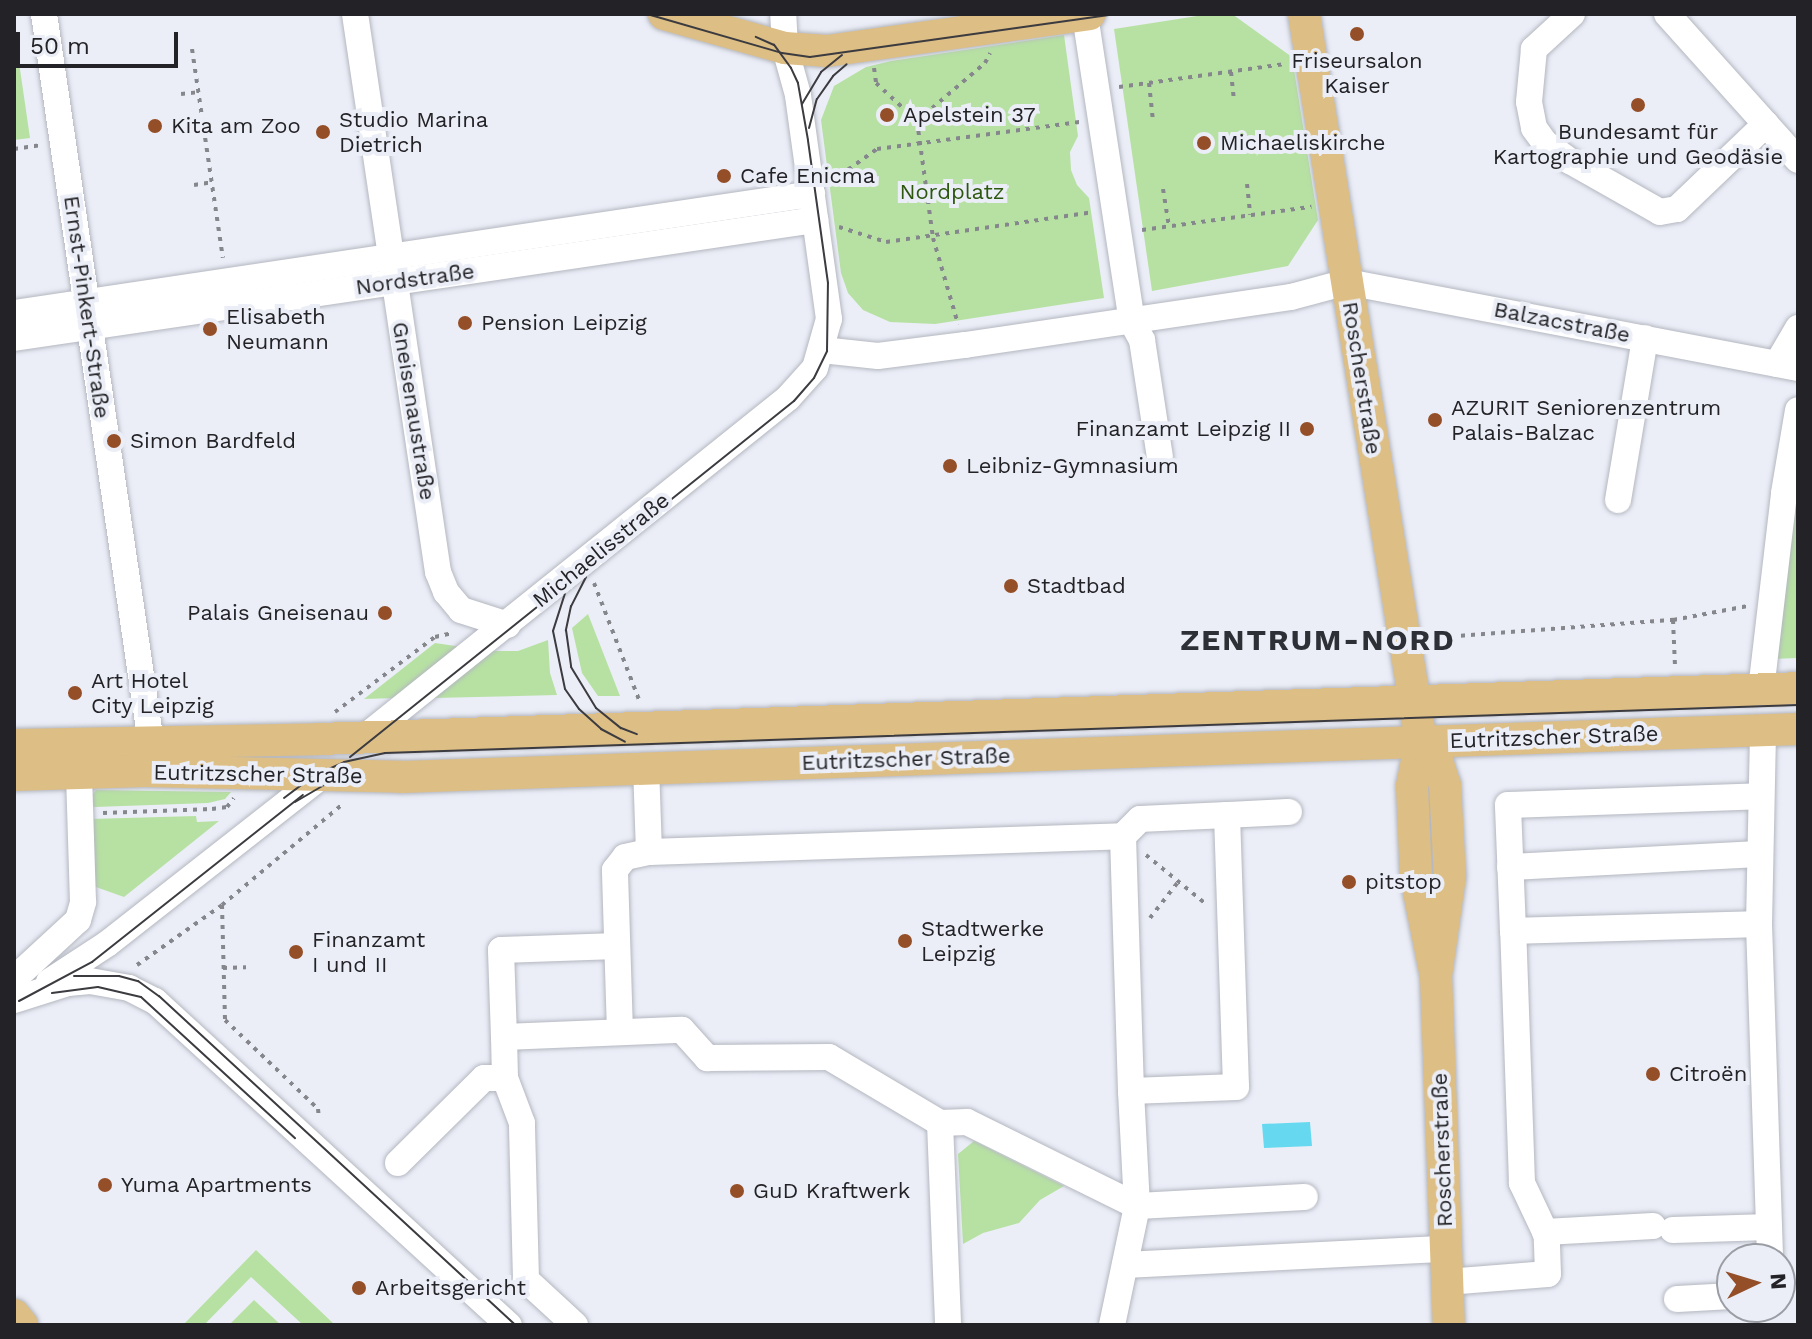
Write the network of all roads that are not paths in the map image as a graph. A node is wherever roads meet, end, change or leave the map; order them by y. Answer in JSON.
{"nodes":[{"id":1,"x":44,"y":14,"type":"edge"},
{"id":2,"x":355,"y":14,"type":"edge"},
{"id":3,"x":664,"y":14,"type":"edge"},
{"id":4,"x":783,"y":14,"type":"edge"},
{"id":5,"x":1304,"y":14,"type":"edge"},
{"id":6,"x":1572,"y":14,"type":"edge"},
{"id":7,"x":1667,"y":14,"type":"edge"},
{"id":8,"x":1078,"y":15,"type":"edge"},
{"id":9,"x":785,"y":48,"type":"junction"},
{"id":10,"x":1766,"y":124,"type":"junction"},
{"id":11,"x":1798,"y":160,"type":"edge"},
{"id":12,"x":814,"y":207,"type":"junction"},
{"id":13,"x":392,"y":269,"type":"junction"},
{"id":14,"x":1347,"y":282,"type":"junction"},
{"id":15,"x":14,"y":313,"type":"edge"},
{"id":16,"x":87,"y":314,"type":"junction"},
{"id":17,"x":1132,"y":322,"type":"junction"},
{"id":18,"x":1798,"y":328,"type":"edge"},
{"id":19,"x":14,"y":338,"type":"edge"},
{"id":20,"x":1645,"y":338,"type":"junction"},
{"id":21,"x":822,"y":350,"type":"junction"},
{"id":22,"x":1788,"y":366,"type":"edge"},
{"id":23,"x":1798,"y":410,"type":"edge"},
{"id":24,"x":1160,"y":457,"type":"dead end"},
{"id":25,"x":1618,"y":500,"type":"dead end"},
{"id":26,"x":508,"y":625,"type":"junction"},
{"id":27,"x":1798,"y":688,"type":"edge"},
{"id":28,"x":1761,"y":690,"type":"junction"},
{"id":29,"x":1414,"y":702,"type":"junction"},
{"id":30,"x":1798,"y":729,"type":"edge"},
{"id":31,"x":1763,"y":730,"type":"junction"},
{"id":32,"x":365,"y":737,"type":"junction"},
{"id":33,"x":1421,"y":741,"type":"junction"},
{"id":34,"x":151,"y":743,"type":"junction"},
{"id":35,"x":14,"y":745,"type":"edge"},
{"id":36,"x":646,"y":768,"type":"junction"},
{"id":37,"x":79,"y":773,"type":"junction"},
{"id":38,"x":14,"y":775,"type":"edge"},
{"id":39,"x":321,"y":776,"type":"junction"},
{"id":40,"x":1761,"y":796,"type":"junction"},
{"id":41,"x":1289,"y":812,"type":"dead end"},
{"id":42,"x":1227,"y":815,"type":"junction"},
{"id":43,"x":1123,"y":836,"type":"junction"},
{"id":44,"x":649,"y":852,"type":"junction"},
{"id":45,"x":1760,"y":854,"type":"junction"},
{"id":46,"x":1510,"y":867,"type":"junction"},
{"id":47,"x":1759,"y":924,"type":"junction"},
{"id":48,"x":1513,"y":931,"type":"junction"},
{"id":49,"x":617,"y":946,"type":"junction"},
{"id":50,"x":17,"y":991,"type":"edge"},
{"id":51,"x":620,"y":1032,"type":"junction"},
{"id":52,"x":504,"y":1037,"type":"junction"},
{"id":53,"x":505,"y":1078,"type":"junction"},
{"id":54,"x":1131,"y":1091,"type":"junction"},
{"id":55,"x":940,"y":1123,"type":"junction"},
{"id":56,"x":398,"y":1163,"type":"dead end"},
{"id":57,"x":1305,"y":1197,"type":"dead end"},
{"id":58,"x":1137,"y":1206,"type":"junction"},
{"id":59,"x":1769,"y":1227,"type":"junction"},
{"id":60,"x":1545,"y":1232,"type":"junction"},
{"id":61,"x":1770,"y":1243,"type":"edge"},
{"id":62,"x":1445,"y":1249,"type":"junction"},
{"id":63,"x":1125,"y":1265,"type":"junction"},
{"id":64,"x":1447,"y":1282,"type":"junction"},
{"id":65,"x":1716,"y":1297,"type":"edge"},
{"id":66,"x":1677,"y":1299,"type":"dead end"},
{"id":67,"x":14,"y":1315,"type":"edge"},
{"id":68,"x":22,"y":1325,"type":"edge"},
{"id":69,"x":509,"y":1325,"type":"edge"},
{"id":70,"x":575,"y":1325,"type":"edge"},
{"id":71,"x":948,"y":1325,"type":"edge"},
{"id":72,"x":1112,"y":1325,"type":"edge"},
{"id":73,"x":1449,"y":1325,"type":"edge"}],
"edges":[{"from":1,"to":16,"type":"street","name":"Ernst-Pinkert-Straße"},
{"from":2,"to":13,"type":"street","name":"Gneisenaustraße"},
{"from":3,"to":9,"type":"main road"},
{"from":4,"to":9,"type":"street"},
{"from":5,"to":14,"type":"main road","name":"Roscherstraße"},
{"from":6,"to":10,"type":"street"},
{"from":7,"to":10,"type":"street"},
{"from":8,"to":9,"type":"main road"},
{"from":8,"to":17,"type":"street"},
{"from":9,"to":12,"type":"street"},
{"from":10,"to":11,"type":"street"},
{"from":12,"to":13,"type":"street","name":"Nordstraße"},
{"from":12,"to":21,"type":"street"},
{"from":13,"to":16,"type":"street","name":"Nordstraße"},
{"from":13,"to":16,"type":"street","name":"Nordstraße"},
{"from":13,"to":26,"type":"street","name":"Gneisenaustraße"},
{"from":14,"to":17,"type":"street"},
{"from":14,"to":20,"type":"street","name":"Balzacstraße"},
{"from":14,"to":29,"type":"main road","name":"Roscherstraße"},
{"from":15,"to":16,"type":"street","name":"Nordstraße"},
{"from":16,"to":19,"type":"street","name":"Nordstraße"},
{"from":16,"to":34,"type":"street","name":"Ernst-Pinkert-Straße"},
{"from":17,"to":21,"type":"street"},
{"from":17,"to":24,"type":"street"},
{"from":18,"to":22,"type":"street","name":"Balzacstraße"},
{"from":20,"to":22,"type":"street","name":"Balzacstraße"},
{"from":20,"to":25,"type":"street"},
{"from":21,"to":26,"type":"street","name":"Michaelisstraße"},
{"from":23,"to":28,"type":"street"},
{"from":26,"to":32,"type":"street","name":"Michaelisstraße"},
{"from":27,"to":28,"type":"main road","name":"Eutritzscher Straße"},
{"from":28,"to":29,"type":"main road","name":"Eutritzscher Straße"},
{"from":29,"to":32,"type":"main road","name":"Eutritzscher Straße"},
{"from":29,"to":33,"type":"main road","name":"Roscherstraße"},
{"from":30,"to":31,"type":"main road","name":"Eutritzscher Straße"},
{"from":31,"to":33,"type":"main road","name":"Eutritzscher Straße"},
{"from":31,"to":40,"type":"street"},
{"from":32,"to":34,"type":"main road","name":"Eutritzscher Straße"},
{"from":33,"to":36,"type":"main road","name":"Eutritzscher Straße"},
{"from":33,"to":62,"type":"main road","name":"Roscherstraße"},
{"from":34,"to":35,"type":"main road","name":"Eutritzscher Straße"},
{"from":36,"to":39,"type":"main road","name":"Eutritzscher Straße"},
{"from":36,"to":44,"type":"street"},
{"from":37,"to":38,"type":"main road","name":"Eutritzscher Straße"},
{"from":37,"to":39,"type":"main road","name":"Eutritzscher Straße"},
{"from":37,"to":50,"type":"street"},
{"from":39,"to":50,"type":"street"},
{"from":40,"to":45,"type":"street"},
{"from":40,"to":46,"type":"street"},
{"from":41,"to":42,"type":"street"},
{"from":42,"to":43,"type":"street"},
{"from":42,"to":54,"type":"street"},
{"from":43,"to":44,"type":"street"},
{"from":43,"to":54,"type":"street"},
{"from":44,"to":49,"type":"street"},
{"from":45,"to":46,"type":"street"},
{"from":45,"to":47,"type":"street"},
{"from":46,"to":48,"type":"street"},
{"from":47,"to":48,"type":"street"},
{"from":47,"to":59,"type":"street"},
{"from":48,"to":60,"type":"street"},
{"from":49,"to":51,"type":"street"},
{"from":49,"to":52,"type":"street"},
{"from":50,"to":69,"type":"street"},
{"from":51,"to":52,"type":"street"},
{"from":51,"to":55,"type":"street"},
{"from":52,"to":53,"type":"street"},
{"from":53,"to":56,"type":"street"},
{"from":53,"to":70,"type":"street"},
{"from":54,"to":58,"type":"street"},
{"from":55,"to":58,"type":"street"},
{"from":55,"to":71,"type":"street"},
{"from":57,"to":58,"type":"street"},
{"from":58,"to":63,"type":"street"},
{"from":59,"to":60,"type":"street"},
{"from":59,"to":61,"type":"street"},
{"from":60,"to":64,"type":"street"},
{"from":62,"to":63,"type":"street"},
{"from":62,"to":64,"type":"main road","name":"Roscherstraße"},
{"from":63,"to":72,"type":"street"},
{"from":64,"to":73,"type":"main road","name":"Roscherstraße"},
{"from":65,"to":66,"type":"street"},
{"from":67,"to":68,"type":"main road"}]}
